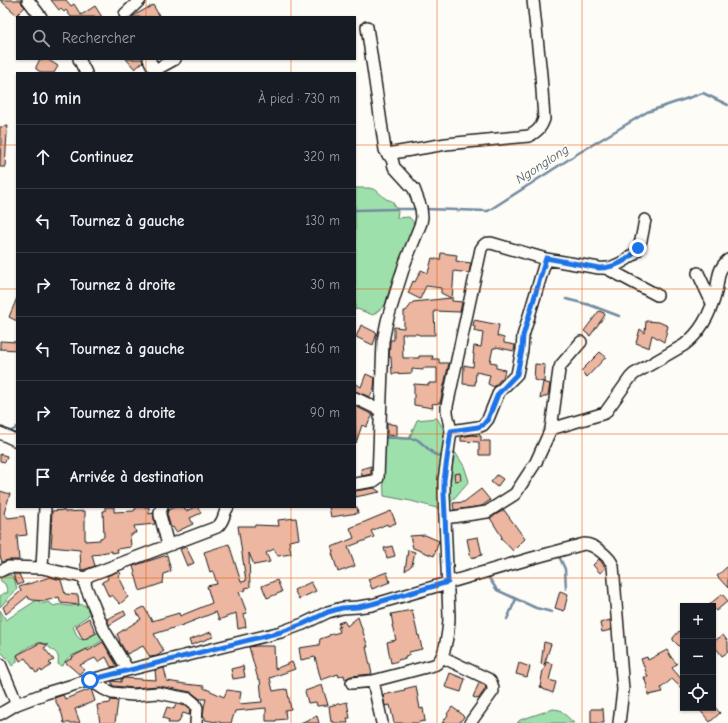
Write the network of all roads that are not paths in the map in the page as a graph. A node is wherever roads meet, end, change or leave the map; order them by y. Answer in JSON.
{"nodes":[{"id":1,"x":28,"y":0,"type":"edge"},
{"id":2,"x":140,"y":0,"type":"edge"},
{"id":3,"x":533,"y":0,"type":"edge"},
{"id":4,"x":40,"y":16,"type":"edge"},
{"id":5,"x":124,"y":16,"type":"edge"},
{"id":6,"x":367,"y":27,"type":"dead end"},
{"id":7,"x":80,"y":60,"type":"edge"},
{"id":8,"x":149,"y":60,"type":"edge"},
{"id":9,"x":173,"y":60,"type":"edge"},
{"id":10,"x":86,"y":72,"type":"edge"},
{"id":11,"x":155,"y":72,"type":"edge"},
{"id":12,"x":387,"y":154,"type":"junction"},
{"id":13,"x":646,"y":220,"type":"dead end"},
{"id":14,"x":546,"y":258,"type":"junction"},
{"id":15,"x":728,"y":260,"type":"edge"},
{"id":16,"x":606,"y":268,"type":"junction"},
{"id":17,"x":698,"y":273,"type":"dead end"},
{"id":18,"x":657,"y":295,"type":"dead end"},
{"id":19,"x":712,"y":303,"type":"junction"},
{"id":20,"x":581,"y":342,"type":"dead end"},
{"id":21,"x":356,"y":398,"type":"edge"},
{"id":22,"x":380,"y":410,"type":"junction"},
{"id":23,"x":551,"y":428,"type":"junction"},
{"id":24,"x":451,"y":431,"type":"junction"},
{"id":25,"x":0,"y":433,"type":"edge"},
{"id":26,"x":16,"y":441,"type":"edge"},
{"id":27,"x":356,"y":484,"type":"edge"},
{"id":28,"x":45,"y":508,"type":"edge"},
{"id":29,"x":162,"y":508,"type":"edge"},
{"id":30,"x":227,"y":508,"type":"edge"},
{"id":31,"x":445,"y":518,"type":"junction"},
{"id":32,"x":168,"y":545,"type":"junction"},
{"id":33,"x":42,"y":568,"type":"junction"},
{"id":34,"x":0,"y":571,"type":"edge"},
{"id":35,"x":86,"y":578,"type":"junction"},
{"id":36,"x":448,"y":582,"type":"junction"},
{"id":37,"x":442,"y":657,"type":"junction"},
{"id":38,"x":0,"y":664,"type":"edge"},
{"id":39,"x":128,"y":670,"type":"junction"},
{"id":40,"x":90,"y":680,"type":"junction"},
{"id":41,"x":373,"y":681,"type":"junction"},
{"id":42,"x":352,"y":683,"type":"dead end"},
{"id":43,"x":17,"y":704,"type":"junction"},
{"id":44,"x":0,"y":714,"type":"edge"},
{"id":45,"x":196,"y":723,"type":"edge"},
{"id":46,"x":382,"y":723,"type":"edge"},
{"id":47,"x":470,"y":723,"type":"edge"},
{"id":48,"x":619,"y":723,"type":"edge"}],
"edges":[{"from":1,"to":4,"type":"street"},
{"from":2,"to":5,"type":"street"},
{"from":3,"to":12,"type":"street"},
{"from":6,"to":12,"type":"street"},
{"from":7,"to":10,"type":"street"},
{"from":8,"to":11,"type":"street"},
{"from":9,"to":11,"type":"street"},
{"from":12,"to":22,"type":"street"},
{"from":13,"to":16,"type":"street"},
{"from":14,"to":16,"type":"street"},
{"from":14,"to":24,"type":"street"},
{"from":14,"to":24,"type":"street"},
{"from":15,"to":19,"type":"street"},
{"from":16,"to":18,"type":"street"},
{"from":17,"to":19,"type":"street"},
{"from":19,"to":23,"type":"street"},
{"from":20,"to":23,"type":"street"},
{"from":21,"to":22,"type":"street"},
{"from":22,"to":27,"type":"street"},
{"from":23,"to":31,"type":"street"},
{"from":24,"to":31,"type":"street"},
{"from":25,"to":26,"type":"street"},
{"from":28,"to":33,"type":"street"},
{"from":29,"to":32,"type":"street"},
{"from":30,"to":32,"type":"street"},
{"from":31,"to":36,"type":"street"},
{"from":32,"to":35,"type":"street"},
{"from":33,"to":34,"type":"street"},
{"from":33,"to":35,"type":"street"},
{"from":35,"to":39,"type":"street"},
{"from":36,"to":37,"type":"street"},
{"from":36,"to":39,"type":"street"},
{"from":36,"to":48,"type":"street"},
{"from":37,"to":41,"type":"street"},
{"from":37,"to":47,"type":"street"},
{"from":38,"to":43,"type":"street"},
{"from":39,"to":40,"type":"street"},
{"from":40,"to":43,"type":"street"},
{"from":40,"to":45,"type":"street"},
{"from":41,"to":42,"type":"street"},
{"from":41,"to":46,"type":"street"},
{"from":43,"to":44,"type":"street"}]}
